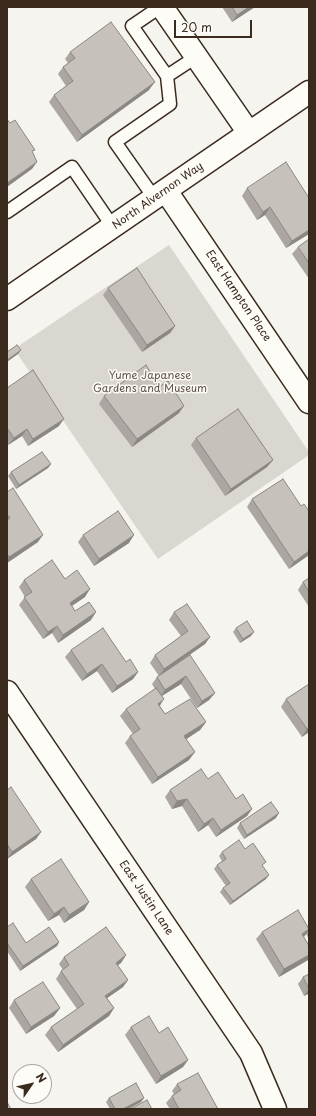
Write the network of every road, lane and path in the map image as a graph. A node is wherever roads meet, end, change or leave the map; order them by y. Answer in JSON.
{"nodes":[{"id":1,"x":161,"y":7,"type":"edge"},
{"id":2,"x":196,"y":57,"type":"junction"},
{"id":3,"x":167,"y":76,"type":"junction"},
{"id":4,"x":309,"y":92,"type":"edge"},
{"id":5,"x":249,"y":133,"type":"junction"},
{"id":6,"x":160,"y":195,"type":"junction"},
{"id":7,"x":7,"y":212,"type":"edge"},
{"id":8,"x":113,"y":227,"type":"junction"},
{"id":9,"x":7,"y":299,"type":"edge"},
{"id":10,"x":309,"y":402,"type":"edge"},
{"id":11,"x":7,"y":692,"type":"edge"},
{"id":12,"x":275,"y":1109,"type":"edge"}],
"edges":[{"from":1,"to":2,"type":"street"},
{"from":1,"to":3,"type":"lane"},
{"from":2,"to":3,"type":"lane"},
{"from":2,"to":5,"type":"street"},
{"from":3,"to":6,"type":"lane"},
{"from":4,"to":5,"type":"street","name":"North Alvernon Way"},
{"from":5,"to":6,"type":"street","name":"North Alvernon Way"},
{"from":6,"to":8,"type":"street","name":"North Alvernon Way"},
{"from":6,"to":10,"type":"street","name":"East Hampton Place"},
{"from":7,"to":8,"type":"lane"},
{"from":8,"to":9,"type":"street","name":"North Alvernon Way"},
{"from":11,"to":12,"type":"street","name":"East Justin Lane"}]}
